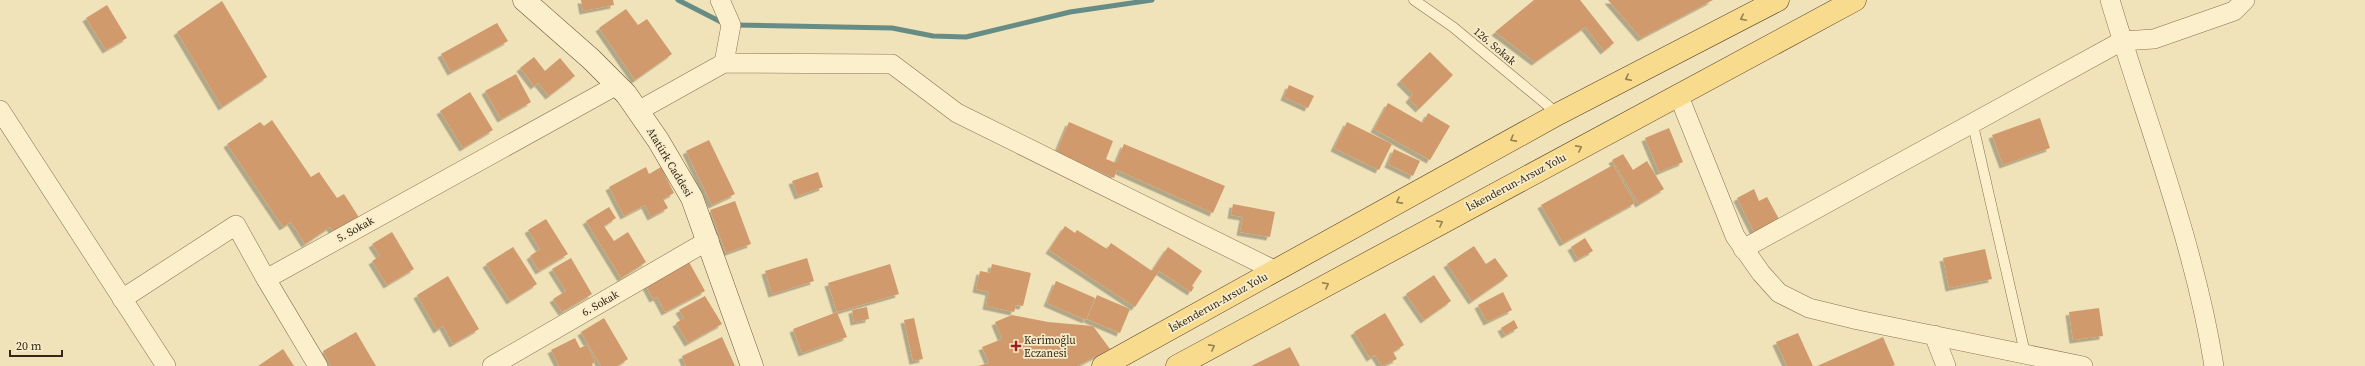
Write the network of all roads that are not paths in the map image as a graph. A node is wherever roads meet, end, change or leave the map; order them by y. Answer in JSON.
{"nodes":[{"id":1,"x":524,"y":0,"type":"edge"},
{"id":2,"x":720,"y":0,"type":"edge"},
{"id":3,"x":1414,"y":0,"type":"edge"},
{"id":4,"x":1778,"y":0,"type":"edge"},
{"id":5,"x":1855,"y":0,"type":"edge"},
{"id":6,"x":2110,"y":0,"type":"edge"},
{"id":7,"x":2245,"y":0,"type":"edge"},
{"id":8,"x":2122,"y":41,"type":"junction"},
{"id":9,"x":724,"y":63,"type":"junction"},
{"id":10,"x":617,"y":85,"type":"junction"},
{"id":11,"x":1678,"y":94,"type":"junction"},
{"id":12,"x":0,"y":110,"type":"edge"},
{"id":13,"x":638,"y":112,"type":"junction"},
{"id":14,"x":1558,"y":114,"type":"junction"},
{"id":15,"x":1973,"y":125,"type":"junction"},
{"id":16,"x":709,"y":240,"type":"junction"},
{"id":17,"x":1743,"y":249,"type":"junction"},
{"id":18,"x":1274,"y":270,"type":"junction"},
{"id":19,"x":266,"y":279,"type":"junction"},
{"id":20,"x":122,"y":299,"type":"junction"},
{"id":21,"x":1934,"y":335,"type":"junction"},
{"id":22,"x":2025,"y":353,"type":"junction"},
{"id":23,"x":166,"y":366,"type":"edge"},
{"id":24,"x":318,"y":366,"type":"edge"},
{"id":25,"x":492,"y":366,"type":"edge"},
{"id":26,"x":752,"y":366,"type":"edge"},
{"id":27,"x":1103,"y":366,"type":"edge"},
{"id":28,"x":1178,"y":366,"type":"edge"},
{"id":29,"x":1946,"y":366,"type":"edge"},
{"id":30,"x":2083,"y":366,"type":"edge"},
{"id":31,"x":2214,"y":366,"type":"edge"}],
"edges":[{"from":1,"to":10,"type":"street","name":"Atatürk Caddesi"},
{"from":2,"to":9,"type":"street"},
{"from":3,"to":14,"type":"lane","name":"126. Sokak"},
{"from":4,"to":14,"type":"main road","name":"İskenderun-Arsuz Yolu","one_way":true},
{"from":5,"to":11,"type":"main road","name":"İskenderun-Arsuz Yolu"},
{"from":6,"to":8,"type":"street"},
{"from":7,"to":8,"type":"street"},
{"from":8,"to":15,"type":"street"},
{"from":8,"to":31,"type":"street"},
{"from":9,"to":13,"type":"street"},
{"from":9,"to":18,"type":"street"},
{"from":10,"to":13,"type":"street","name":"Atatürk Caddesi"},
{"from":10,"to":19,"type":"street","name":"5. Sokak"},
{"from":11,"to":17,"type":"street"},
{"from":28,"to":11,"type":"main road","name":"İskenderun-Arsuz Yolu","one_way":true},
{"from":12,"to":20,"type":"street"},
{"from":13,"to":16,"type":"street","name":"Atatürk Caddesi"},
{"from":14,"to":18,"type":"main road","name":"İskenderun-Arsuz Yolu","one_way":true},
{"from":15,"to":17,"type":"street"},
{"from":15,"to":22,"type":"lane"},
{"from":16,"to":25,"type":"street","name":"6. Sokak"},
{"from":16,"to":26,"type":"street","name":"Atatürk Caddesi"},
{"from":17,"to":21,"type":"street"},
{"from":18,"to":27,"type":"main road","name":"İskenderun-Arsuz Yolu"},
{"from":19,"to":20,"type":"street"},
{"from":19,"to":24,"type":"street"},
{"from":20,"to":23,"type":"street"},
{"from":21,"to":22,"type":"street"},
{"from":21,"to":29,"type":"street"},
{"from":22,"to":30,"type":"street"}]}
